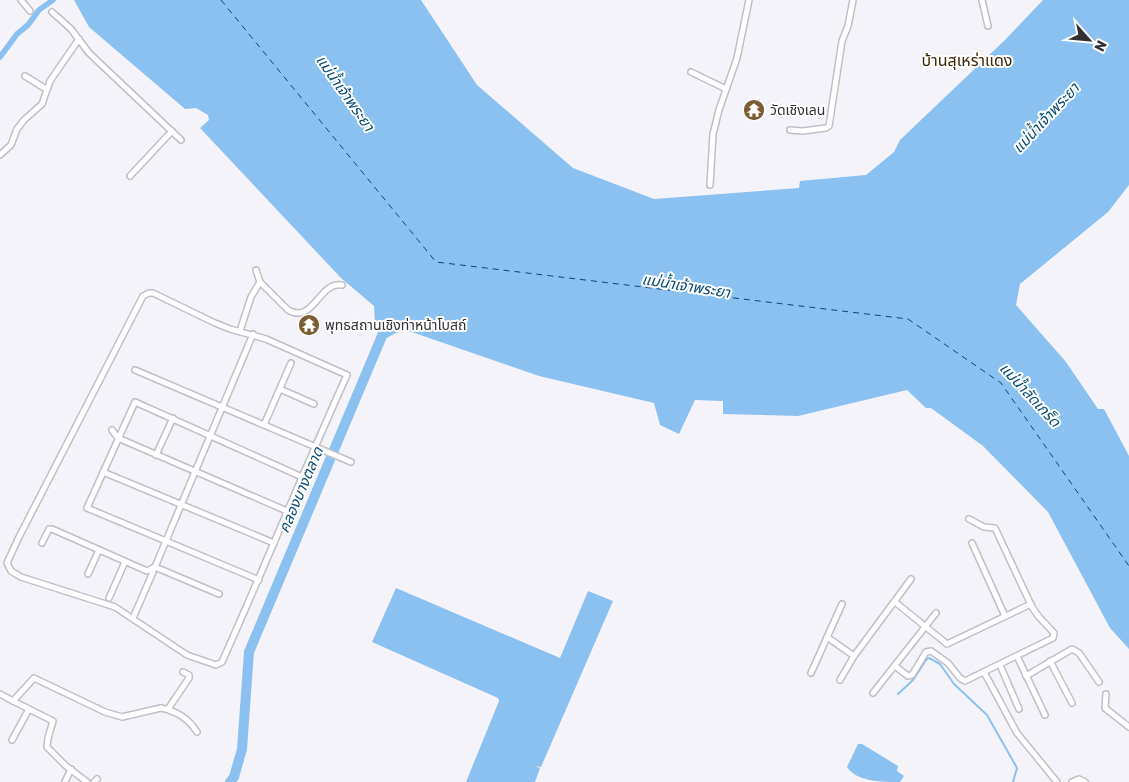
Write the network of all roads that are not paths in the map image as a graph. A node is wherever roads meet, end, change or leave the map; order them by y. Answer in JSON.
{"nodes":[{"id":1,"x":20,"y":0,"type":"edge"},
{"id":2,"x":749,"y":0,"type":"edge"},
{"id":3,"x":853,"y":0,"type":"edge"},
{"id":4,"x":982,"y":0,"type":"edge"},
{"id":5,"x":30,"y":12,"type":"dead end"},
{"id":6,"x":52,"y":12,"type":"dead end"},
{"id":7,"x":988,"y":26,"type":"dead end"},
{"id":8,"x":79,"y":39,"type":"junction"},
{"id":9,"x":691,"y":72,"type":"dead end"},
{"id":10,"x":25,"y":76,"type":"dead end"},
{"id":11,"x":46,"y":89,"type":"junction"},
{"id":12,"x":726,"y":89,"type":"junction"},
{"id":13,"x":172,"y":130,"type":"junction"},
{"id":14,"x":790,"y":130,"type":"dead end"},
{"id":15,"x":181,"y":140,"type":"dead end"},
{"id":16,"x":0,"y":156,"type":"edge"},
{"id":17,"x":130,"y":176,"type":"dead end"},
{"id":18,"x":710,"y":185,"type":"dead end"},
{"id":19,"x":256,"y":270,"type":"dead end"},
{"id":20,"x":260,"y":282,"type":"junction"},
{"id":21,"x":342,"y":285,"type":"dead end"},
{"id":22,"x":240,"y":331,"type":"junction"},
{"id":23,"x":253,"y":334,"type":"junction"},
{"id":24,"x":291,"y":363,"type":"dead end"},
{"id":25,"x":135,"y":370,"type":"dead end"},
{"id":26,"x":280,"y":388,"type":"junction"},
{"id":27,"x":314,"y":404,"type":"dead end"},
{"id":28,"x":223,"y":408,"type":"junction"},
{"id":29,"x":173,"y":418,"type":"junction"},
{"id":30,"x":264,"y":425,"type":"junction"},
{"id":31,"x":112,"y":430,"type":"dead end"},
{"id":32,"x":211,"y":436,"type":"junction"},
{"id":33,"x":118,"y":438,"type":"junction"},
{"id":34,"x":314,"y":446,"type":"junction"},
{"id":35,"x":156,"y":455,"type":"junction"},
{"id":36,"x":351,"y":462,"type":"dead end"},
{"id":37,"x":103,"y":472,"type":"junction"},
{"id":38,"x":196,"y":472,"type":"junction"},
{"id":39,"x":302,"y":477,"type":"junction"},
{"id":40,"x":181,"y":506,"type":"junction"},
{"id":41,"x":287,"y":511,"type":"junction"},
{"id":42,"x":969,"y":519,"type":"dead end"},
{"id":43,"x":166,"y":542,"type":"junction"},
{"id":44,"x":42,"y":543,"type":"dead end"},
{"id":45,"x":274,"y":543,"type":"junction"},
{"id":46,"x":972,"y":543,"type":"dead end"},
{"id":47,"x":99,"y":550,"type":"junction"},
{"id":48,"x":126,"y":562,"type":"junction"},
{"id":49,"x":154,"y":568,"type":"junction"},
{"id":50,"x":88,"y":574,"type":"dead end"},
{"id":51,"x":912,"y":579,"type":"dead end"},
{"id":52,"x":259,"y":580,"type":"junction"},
{"id":53,"x":219,"y":594,"type":"dead end"},
{"id":54,"x":109,"y":598,"type":"dead end"},
{"id":55,"x":894,"y":602,"type":"junction"},
{"id":56,"x":842,"y":604,"type":"dead end"},
{"id":57,"x":1031,"y":604,"type":"junction"},
{"id":58,"x":936,"y":613,"type":"dead end"},
{"id":59,"x":1005,"y":616,"type":"junction"},
{"id":60,"x":133,"y":618,"type":"junction"},
{"id":61,"x":926,"y":626,"type":"junction"},
{"id":62,"x":1054,"y":636,"type":"junction"},
{"id":63,"x":1061,"y":636,"type":"dead end"},
{"id":64,"x":827,"y":637,"type":"junction"},
{"id":65,"x":854,"y":656,"type":"junction"},
{"id":66,"x":1017,"y":656,"type":"junction"},
{"id":67,"x":1050,"y":662,"type":"junction"},
{"id":68,"x":1000,"y":665,"type":"junction"},
{"id":69,"x":895,"y":666,"type":"junction"},
{"id":70,"x":183,"y":672,"type":"dead end"},
{"id":71,"x":984,"y":672,"type":"junction"},
{"id":72,"x":811,"y":673,"type":"dead end"},
{"id":73,"x":1026,"y":676,"type":"junction"},
{"id":74,"x":840,"y":680,"type":"dead end"},
{"id":75,"x":1099,"y":682,"type":"dead end"},
{"id":76,"x":873,"y":693,"type":"dead end"},
{"id":77,"x":0,"y":694,"type":"edge"},
{"id":78,"x":1106,"y":694,"type":"dead end"},
{"id":79,"x":13,"y":701,"type":"junction"},
{"id":80,"x":1072,"y":703,"type":"dead end"},
{"id":81,"x":29,"y":709,"type":"junction"},
{"id":82,"x":168,"y":709,"type":"junction"},
{"id":83,"x":1019,"y":709,"type":"dead end"},
{"id":84,"x":1045,"y":715,"type":"dead end"},
{"id":85,"x":1129,"y":727,"type":"edge"},
{"id":86,"x":197,"y":732,"type":"dead end"},
{"id":87,"x":12,"y":740,"type":"dead end"},
{"id":88,"x":71,"y":769,"type":"junction"},
{"id":89,"x":65,"y":782,"type":"edge"},
{"id":90,"x":87,"y":782,"type":"edge"},
{"id":91,"x":1057,"y":782,"type":"edge"},
{"id":92,"x":1072,"y":782,"type":"edge"},
{"id":93,"x":1085,"y":782,"type":"edge"}],
"edges":[{"from":1,"to":5,"type":"street"},
{"from":2,"to":12,"type":"street"},
{"from":3,"to":14,"type":"street"},
{"from":4,"to":7,"type":"street"},
{"from":6,"to":8,"type":"street"},
{"from":8,"to":11,"type":"street"},
{"from":8,"to":13,"type":"street"},
{"from":9,"to":12,"type":"street"},
{"from":10,"to":11,"type":"street"},
{"from":11,"to":16,"type":"street"},
{"from":12,"to":18,"type":"street"},
{"from":13,"to":15,"type":"street"},
{"from":13,"to":17,"type":"street"},
{"from":19,"to":20,"type":"street"},
{"from":20,"to":21,"type":"street"},
{"from":20,"to":22,"type":"street"},
{"from":22,"to":23,"type":"street"},
{"from":22,"to":60,"type":"street"},
{"from":23,"to":28,"type":"street"},
{"from":23,"to":34,"type":"street"},
{"from":24,"to":26,"type":"street"},
{"from":25,"to":28,"type":"street"},
{"from":26,"to":27,"type":"street"},
{"from":26,"to":30,"type":"street"},
{"from":28,"to":30,"type":"street"},
{"from":28,"to":32,"type":"street"},
{"from":29,"to":32,"type":"street"},
{"from":29,"to":33,"type":"street"},
{"from":29,"to":35,"type":"street"},
{"from":30,"to":34,"type":"street"},
{"from":31,"to":33,"type":"street"},
{"from":32,"to":38,"type":"street"},
{"from":32,"to":39,"type":"street"},
{"from":33,"to":35,"type":"street"},
{"from":33,"to":37,"type":"street"},
{"from":34,"to":36,"type":"street"},
{"from":34,"to":39,"type":"street"},
{"from":35,"to":38,"type":"street"},
{"from":37,"to":40,"type":"street"},
{"from":37,"to":43,"type":"street"},
{"from":38,"to":40,"type":"street"},
{"from":38,"to":41,"type":"street"},
{"from":39,"to":41,"type":"street"},
{"from":40,"to":43,"type":"street"},
{"from":40,"to":45,"type":"street"},
{"from":41,"to":45,"type":"street"},
{"from":42,"to":57,"type":"street"},
{"from":43,"to":49,"type":"street"},
{"from":43,"to":52,"type":"street"},
{"from":44,"to":47,"type":"street"},
{"from":45,"to":52,"type":"street"},
{"from":46,"to":59,"type":"street"},
{"from":47,"to":48,"type":"street"},
{"from":47,"to":50,"type":"street"},
{"from":48,"to":49,"type":"street"},
{"from":48,"to":54,"type":"street"},
{"from":49,"to":53,"type":"street"},
{"from":49,"to":60,"type":"street"},
{"from":51,"to":55,"type":"street"},
{"from":52,"to":60,"type":"street"},
{"from":55,"to":61,"type":"street"},
{"from":55,"to":65,"type":"street"},
{"from":56,"to":64,"type":"street"},
{"from":57,"to":59,"type":"street"},
{"from":57,"to":62,"type":"street"},
{"from":58,"to":61,"type":"street"},
{"from":59,"to":61,"type":"street"},
{"from":61,"to":69,"type":"street"},
{"from":62,"to":63,"type":"street"},
{"from":62,"to":66,"type":"street"},
{"from":64,"to":65,"type":"street"},
{"from":64,"to":72,"type":"street"},
{"from":65,"to":74,"type":"street"},
{"from":66,"to":68,"type":"street"},
{"from":66,"to":73,"type":"street"},
{"from":67,"to":73,"type":"street"},
{"from":67,"to":75,"type":"street"},
{"from":67,"to":80,"type":"street"},
{"from":68,"to":71,"type":"street"},
{"from":68,"to":83,"type":"street"},
{"from":69,"to":71,"type":"street"},
{"from":69,"to":76,"type":"street"},
{"from":70,"to":82,"type":"street"},
{"from":71,"to":91,"type":"street"},
{"from":73,"to":84,"type":"street"},
{"from":77,"to":79,"type":"street"},
{"from":78,"to":85,"type":"street"},
{"from":79,"to":81,"type":"street"},
{"from":79,"to":82,"type":"street"},
{"from":81,"to":87,"type":"street"},
{"from":81,"to":88,"type":"street"},
{"from":82,"to":86,"type":"street"},
{"from":88,"to":89,"type":"street"},
{"from":88,"to":90,"type":"street"},
{"from":92,"to":93,"type":"street"}]}
